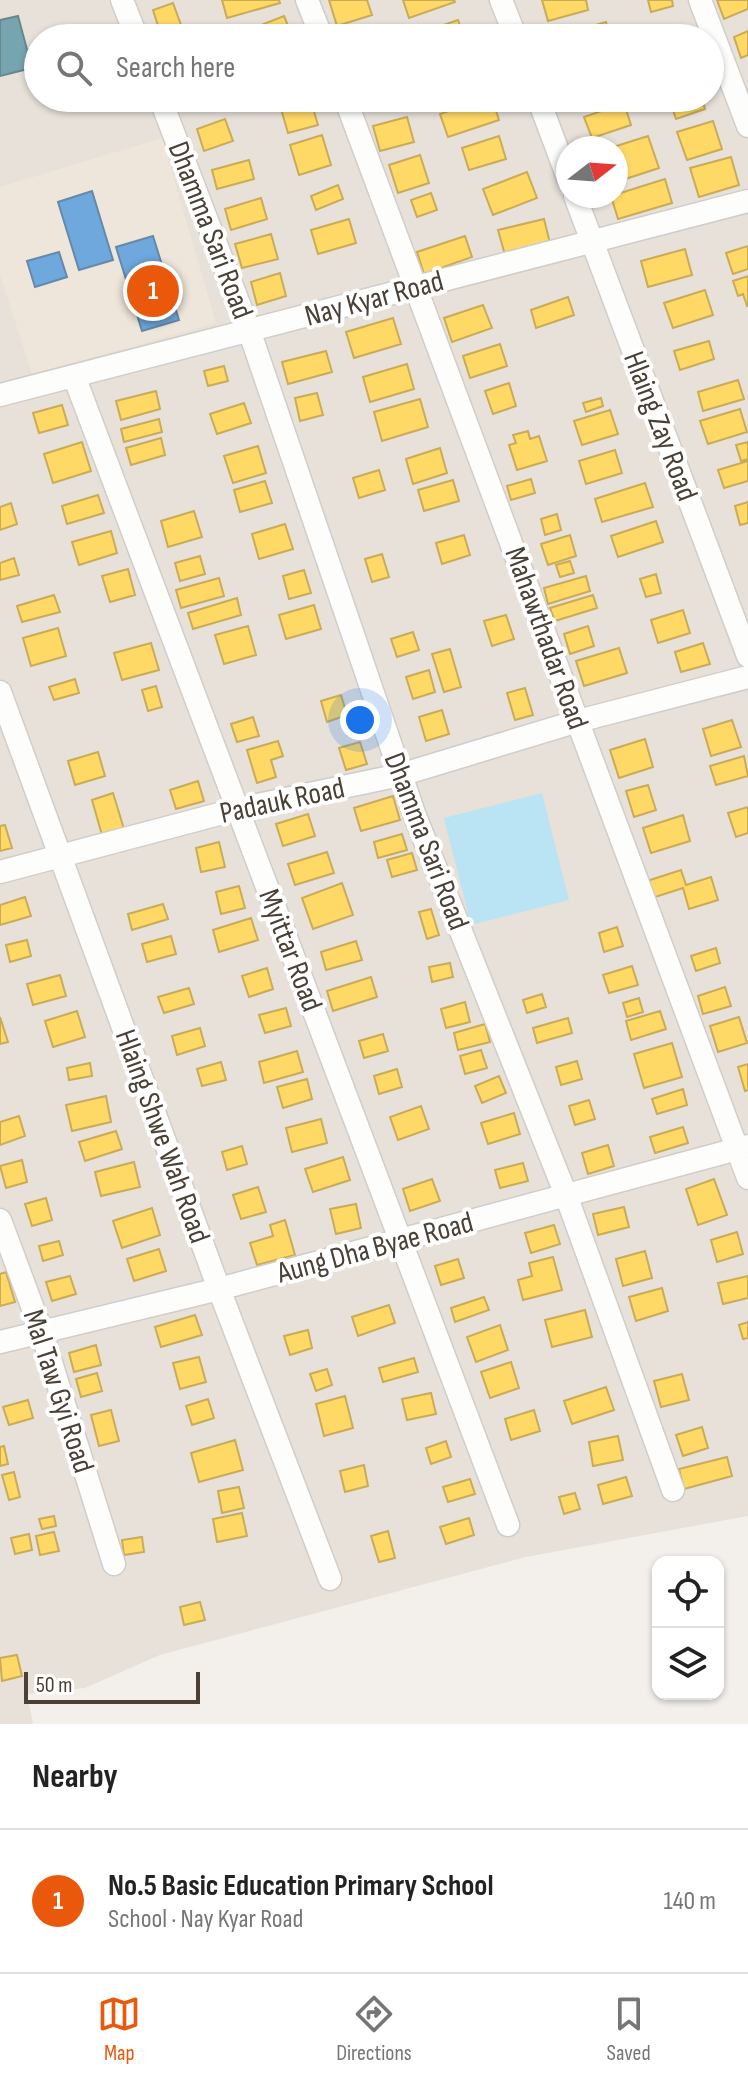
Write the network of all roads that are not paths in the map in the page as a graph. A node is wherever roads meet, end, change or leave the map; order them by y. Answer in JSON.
{"nodes":[{"id":1,"x":122,"y":0,"type":"edge"},
{"id":2,"x":307,"y":0,"type":"edge"},
{"id":3,"x":501,"y":0,"type":"edge"},
{"id":4,"x":700,"y":0,"type":"edge"},
{"id":5,"x":131,"y":24,"type":"edge"},
{"id":6,"x":316,"y":24,"type":"edge"},
{"id":7,"x":510,"y":24,"type":"edge"},
{"id":8,"x":709,"y":24,"type":"edge"},
{"id":9,"x":724,"y":63,"type":"edge"},
{"id":10,"x":165,"y":112,"type":"edge"},
{"id":11,"x":350,"y":112,"type":"edge"},
{"id":12,"x":543,"y":112,"type":"edge"},
{"id":13,"x":748,"y":126,"type":"edge"},
{"id":14,"x":556,"y":146,"type":"edge"},
{"id":15,"x":748,"y":201,"type":"edge"},
{"id":16,"x":580,"y":208,"type":"edge"},
{"id":17,"x":592,"y":241,"type":"junction"},
{"id":18,"x":416,"y":287,"type":"junction"},
{"id":19,"x":249,"y":330,"type":"junction"},
{"id":20,"x":74,"y":376,"type":"junction"},
{"id":21,"x":0,"y":395,"type":"edge"},
{"id":22,"x":748,"y":656,"type":"edge"},
{"id":23,"x":748,"y":677,"type":"edge"},
{"id":24,"x":0,"y":692,"type":"edge"},
{"id":25,"x":578,"y":721,"type":"junction"},
{"id":26,"x":400,"y":775,"type":"junction"},
{"id":27,"x":238,"y":809,"type":"junction"},
{"id":28,"x":60,"y":855,"type":"junction"},
{"id":29,"x":0,"y":872,"type":"edge"},
{"id":30,"x":743,"y":1147,"type":"edge"},
{"id":31,"x":748,"y":1178,"type":"edge"},
{"id":32,"x":566,"y":1195,"type":"junction"},
{"id":33,"x":0,"y":1220,"type":"edge"},
{"id":34,"x":401,"y":1240,"type":"junction"},
{"id":35,"x":219,"y":1289,"type":"junction"},
{"id":36,"x":41,"y":1330,"type":"junction"},
{"id":37,"x":0,"y":1342,"type":"edge"},
{"id":38,"x":673,"y":1490,"type":"dead end"},
{"id":39,"x":508,"y":1525,"type":"dead end"},
{"id":40,"x":114,"y":1564,"type":"dead end"},
{"id":41,"x":330,"y":1579,"type":"dead end"}],
"edges":[{"from":1,"to":5,"type":"street"},
{"from":2,"to":6,"type":"street"},
{"from":3,"to":7,"type":"street"},
{"from":4,"to":8,"type":"street"},
{"from":9,"to":13,"type":"street"},
{"from":10,"to":19,"type":"street","name":"Dhamma Sari Road"},
{"from":11,"to":18,"type":"street","name":"Mahawthadar Road"},
{"from":12,"to":14,"type":"street"},
{"from":15,"to":17,"type":"street","name":"Nay Kyar Road"},
{"from":16,"to":17,"type":"street","name":"Hlaing Zay Road"},
{"from":17,"to":18,"type":"street","name":"Nay Kyar Road"},
{"from":17,"to":22,"type":"street","name":"Hlaing Zay Road"},
{"from":18,"to":19,"type":"street","name":"Nay Kyar Road"},
{"from":18,"to":25,"type":"street","name":"Mahawthadar Road"},
{"from":19,"to":20,"type":"street","name":"Nay Kyar Road"},
{"from":19,"to":26,"type":"street","name":"Dhamma Sari Road"},
{"from":20,"to":21,"type":"street","name":"Nay Kyar Road"},
{"from":20,"to":27,"type":"street","name":"Myittar Road"},
{"from":23,"to":25,"type":"street","name":"Padauk Road"},
{"from":24,"to":28,"type":"street","name":"Hlaing Shwe Wah Road"},
{"from":25,"to":26,"type":"street","name":"Padauk Road"},
{"from":25,"to":30,"type":"street","name":"Mahawthadar Road"},
{"from":26,"to":27,"type":"street","name":"Padauk Road"},
{"from":26,"to":32,"type":"street","name":"Dhamma Sari Road"},
{"from":27,"to":28,"type":"street","name":"Padauk Road"},
{"from":27,"to":34,"type":"street","name":"Myittar Road"},
{"from":28,"to":29,"type":"street","name":"Padauk Road"},
{"from":28,"to":35,"type":"street","name":"Hlaing Shwe Wah Road"},
{"from":30,"to":31,"type":"street","name":"Mahawthadar Road"},
{"from":30,"to":32,"type":"street","name":"Aung Dha Byae Road"},
{"from":32,"to":34,"type":"street","name":"Aung Dha Byae Road"},
{"from":32,"to":38,"type":"street","name":"Dhamma Sari Road"},
{"from":33,"to":36,"type":"street","name":"Mal Taw Gyi Road"},
{"from":34,"to":35,"type":"street","name":"Aung Dha Byae Road"},
{"from":34,"to":39,"type":"street","name":"Myittar Road"},
{"from":35,"to":36,"type":"street","name":"Aung Dha Byae Road"},
{"from":35,"to":41,"type":"street","name":"Hlaing Shwe Wah Road"},
{"from":36,"to":37,"type":"street","name":"Aung Dha Byae Road"},
{"from":36,"to":40,"type":"street","name":"Mal Taw Gyi Road"}]}
